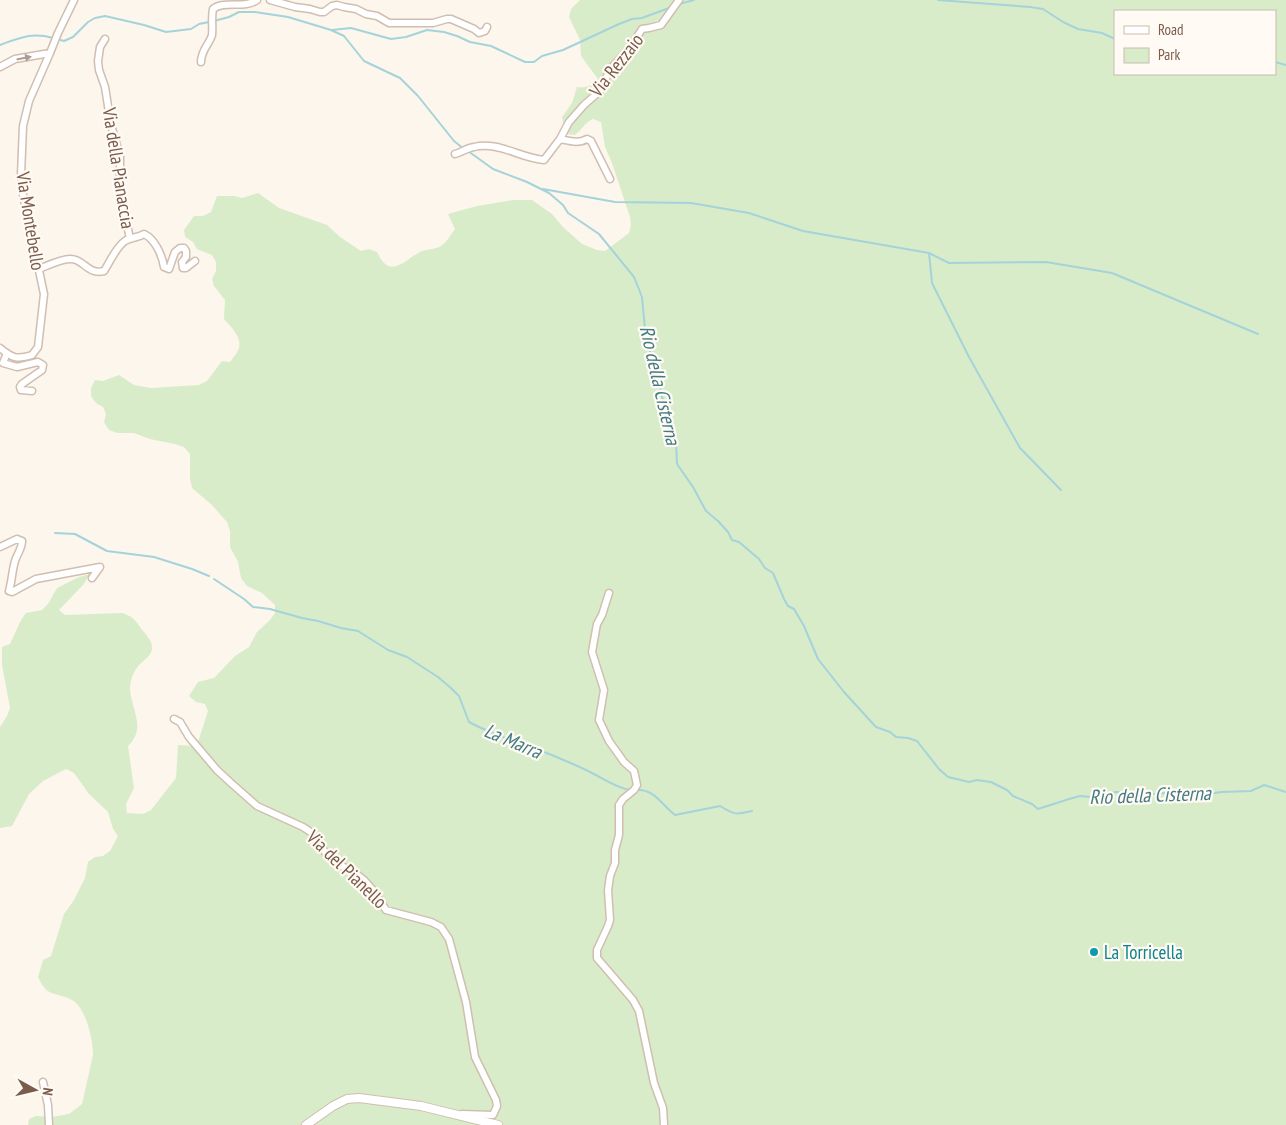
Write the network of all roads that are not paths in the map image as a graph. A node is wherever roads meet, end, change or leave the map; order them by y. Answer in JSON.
{"nodes":[{"id":1,"x":74,"y":0,"type":"edge"},
{"id":2,"x":257,"y":0,"type":"edge"},
{"id":3,"x":270,"y":0,"type":"edge"},
{"id":4,"x":679,"y":0,"type":"edge"},
{"id":5,"x":486,"y":27,"type":"dead end"},
{"id":6,"x":105,"y":39,"type":"dead end"},
{"id":7,"x":50,"y":53,"type":"junction"},
{"id":8,"x":202,"y":62,"type":"dead end"},
{"id":9,"x":0,"y":67,"type":"edge"},
{"id":10,"x":560,"y":139,"type":"junction"},
{"id":11,"x":462,"y":151,"type":"dead end"},
{"id":12,"x":610,"y":179,"type":"dead end"},
{"id":13,"x":130,"y":239,"type":"junction"},
{"id":14,"x":194,"y":261,"type":"dead end"},
{"id":15,"x":39,"y":269,"type":"junction"},
{"id":16,"x":0,"y":348,"type":"edge"},
{"id":17,"x":7,"y":353,"type":"junction"},
{"id":18,"x":1,"y":363,"type":"edge"},
{"id":19,"x":32,"y":391,"type":"dead end"},
{"id":20,"x":0,"y":547,"type":"edge"},
{"id":21,"x":92,"y":578,"type":"dead end"},
{"id":22,"x":609,"y":593,"type":"dead end"},
{"id":23,"x":174,"y":719,"type":"dead end"},
{"id":24,"x":43,"y":1082,"type":"dead end"},
{"id":25,"x":454,"y":1114,"type":"junction"},
{"id":26,"x":49,"y":1125,"type":"edge"},
{"id":27,"x":306,"y":1125,"type":"edge"},
{"id":28,"x":498,"y":1125,"type":"edge"},
{"id":29,"x":664,"y":1125,"type":"edge"}],
"edges":[{"from":1,"to":7,"type":"street","name":"Via Montebello"},
{"from":2,"to":8,"type":"street"},
{"from":3,"to":5,"type":"street"},
{"from":4,"to":10,"type":"street","name":"Via Rezzaio"},
{"from":6,"to":13,"type":"street","name":"Via della Pianaccia"},
{"from":9,"to":7,"type":"street","one_way":true},
{"from":7,"to":15,"type":"street","name":"Via Montebello"},
{"from":10,"to":11,"type":"street","name":"Via Rezzaio"},
{"from":10,"to":12,"type":"street"},
{"from":13,"to":14,"type":"street"},
{"from":13,"to":15,"type":"street"},
{"from":15,"to":17,"type":"street","name":"Via Montebello"},
{"from":16,"to":17,"type":"street","name":"Via Montebello"},
{"from":17,"to":18,"type":"street"},
{"from":18,"to":19,"type":"street"},
{"from":20,"to":21,"type":"street"},
{"from":22,"to":29,"type":"street"},
{"from":23,"to":25,"type":"street","name":"Via del Pianello"},
{"from":24,"to":26,"type":"street"},
{"from":25,"to":27,"type":"street"},
{"from":25,"to":28,"type":"street"}]}
